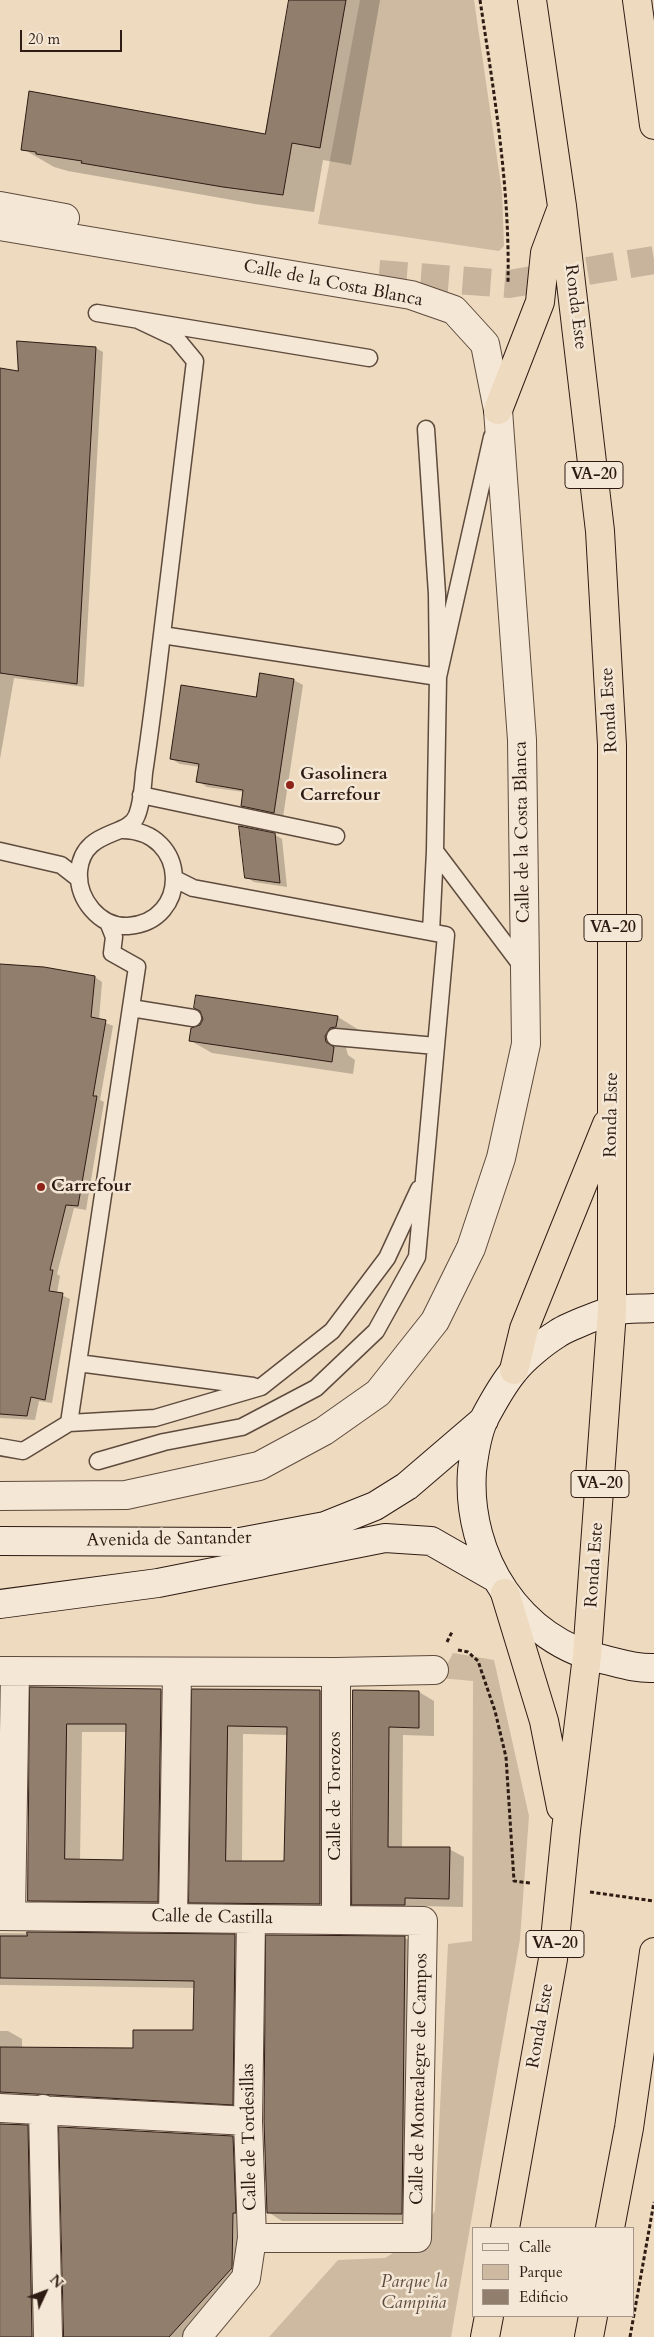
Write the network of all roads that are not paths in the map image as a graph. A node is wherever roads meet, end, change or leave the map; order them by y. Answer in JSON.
{"nodes":[{"id":1,"x":532,"y":0,"type":"edge"},
{"id":2,"x":637,"y":0,"type":"edge"},
{"id":3,"x":654,"y":126,"type":"edge"},
{"id":4,"x":0,"y":206,"type":"edge"},
{"id":5,"x":562,"y":206,"type":"junction"},
{"id":6,"x":0,"y":226,"type":"edge"},
{"id":7,"x":379,"y":274,"type":"tunnel mouth"},
{"id":8,"x":97,"y":313,"type":"dead end"},
{"id":9,"x":138,"y":320,"type":"junction"},
{"id":10,"x":369,"y":358,"type":"dead end"},
{"id":11,"x":498,"y":410,"type":"junction"},
{"id":12,"x":426,"y":429,"type":"dead end"},
{"id":13,"x":162,"y":635,"type":"junction"},
{"id":14,"x":438,"y":677,"type":"junction"},
{"id":15,"x":141,"y":795,"type":"junction"},
{"id":16,"x":137,"y":817,"type":"junction"},
{"id":17,"x":123,"y":830,"type":"junction"},
{"id":18,"x":145,"y":833,"type":"junction"},
{"id":19,"x":336,"y":836,"type":"dead end"},
{"id":20,"x":0,"y":851,"type":"edge"},
{"id":21,"x":435,"y":851,"type":"junction"},
{"id":22,"x":82,"y":860,"type":"junction"},
{"id":23,"x":61,"y":866,"type":"junction"},
{"id":24,"x":79,"y":879,"type":"junction"},
{"id":25,"x":175,"y":879,"type":"junction"},
{"id":26,"x":193,"y":888,"type":"junction"},
{"id":27,"x":171,"y":897,"type":"junction"},
{"id":28,"x":111,"y":929,"type":"junction"},
{"id":29,"x":431,"y":932,"type":"junction"},
{"id":30,"x":525,"y":970,"type":"junction"},
{"id":31,"x":132,"y":1008,"type":"junction"},
{"id":32,"x":193,"y":1018,"type":"dead end"},
{"id":33,"x":335,"y":1037,"type":"dead end"},
{"id":34,"x":436,"y":1046,"type":"junction"},
{"id":35,"x":612,"y":1112,"type":"junction"},
{"id":36,"x":424,"y":1178,"type":"junction"},
{"id":37,"x":654,"y":1308,"type":"edge"},
{"id":38,"x":612,"y":1311,"type":"junction"},
{"id":39,"x":78,"y":1363,"type":"junction"},
{"id":40,"x":514,"y":1370,"type":"junction"},
{"id":41,"x":261,"y":1387,"type":"junction"},
{"id":42,"x":484,"y":1420,"type":"junction"},
{"id":43,"x":69,"y":1423,"type":"junction"},
{"id":44,"x":0,"y":1448,"type":"edge"},
{"id":45,"x":98,"y":1461,"type":"dead end"},
{"id":46,"x":0,"y":1496,"type":"edge"},
{"id":47,"x":0,"y":1541,"type":"edge"},
{"id":48,"x":500,"y":1585,"type":"junction"},
{"id":49,"x":0,"y":1604,"type":"edge"},
{"id":50,"x":588,"y":1656,"type":"junction"},
{"id":51,"x":654,"y":1668,"type":"edge"},
{"id":52,"x":434,"y":1670,"type":"dead end"},
{"id":53,"x":7,"y":1671,"type":"edge"},
{"id":54,"x":177,"y":1672,"type":"junction"},
{"id":55,"x":336,"y":1672,"type":"junction"},
{"id":56,"x":566,"y":1830,"type":"junction"},
{"id":57,"x":6,"y":1916,"type":"edge"},
{"id":58,"x":173,"y":1918,"type":"junction"},
{"id":59,"x":251,"y":1919,"type":"junction"},
{"id":60,"x":336,"y":1920,"type":"junction"},
{"id":61,"x":423,"y":1921,"type":"joint"},
{"id":62,"x":654,"y":1952,"type":"edge"},
{"id":63,"x":0,"y":2108,"type":"edge"},
{"id":64,"x":43,"y":2110,"type":"junction"},
{"id":65,"x":248,"y":2120,"type":"junction"},
{"id":66,"x":505,"y":2227,"type":"edge"},
{"id":67,"x":610,"y":2227,"type":"edge"},
{"id":68,"x":252,"y":2238,"type":"junction"},
{"id":69,"x":489,"y":2317,"type":"edge"},
{"id":70,"x":593,"y":2317,"type":"edge"},
{"id":71,"x":48,"y":2337,"type":"edge"},
{"id":72,"x":197,"y":2337,"type":"edge"},
{"id":73,"x":485,"y":2337,"type":"edge"},
{"id":74,"x":589,"y":2337,"type":"edge"}],
"edges":[{"from":1,"to":5,"type":"highway","name":"Ronda Este","number":"VA-20"},
{"from":2,"to":3,"type":"highway"},
{"from":4,"to":7,"type":"street","name":"Calle de la Costa Blanca"},
{"from":5,"to":11,"type":"highway"},
{"from":5,"to":35,"type":"highway","name":"Ronda Este","number":"VA-20"},
{"from":6,"to":11,"type":"street","name":"Calle de la Costa Blanca"},
{"from":8,"to":9,"type":"lane"},
{"from":9,"to":10,"type":"lane"},
{"from":9,"to":13,"type":"lane"},
{"from":11,"to":14,"type":"lane"},
{"from":11,"to":30,"type":"street","name":"Calle de la Costa Blanca"},
{"from":12,"to":14,"type":"lane"},
{"from":13,"to":14,"type":"lane"},
{"from":13,"to":15,"type":"lane"},
{"from":14,"to":21,"type":"lane"},
{"from":15,"to":16,"type":"lane"},
{"from":15,"to":19,"type":"lane"},
{"from":16,"to":17,"type":"lane"},
{"from":16,"to":18,"type":"lane"},
{"from":17,"to":18,"type":"lane"},
{"from":17,"to":22,"type":"lane"},
{"from":18,"to":25,"type":"lane"},
{"from":20,"to":23,"type":"lane"},
{"from":21,"to":29,"type":"lane"},
{"from":21,"to":30,"type":"lane"},
{"from":22,"to":23,"type":"lane"},
{"from":22,"to":24,"type":"lane"},
{"from":23,"to":24,"type":"lane"},
{"from":24,"to":28,"type":"lane"},
{"from":25,"to":26,"type":"lane"},
{"from":25,"to":27,"type":"lane"},
{"from":26,"to":27,"type":"lane"},
{"from":26,"to":29,"type":"lane"},
{"from":27,"to":28,"type":"lane"},
{"from":28,"to":31,"type":"lane"},
{"from":29,"to":34,"type":"lane"},
{"from":30,"to":46,"type":"street","name":"Calle de la Costa Blanca"},
{"from":31,"to":32,"type":"lane"},
{"from":31,"to":39,"type":"lane"},
{"from":33,"to":34,"type":"lane"},
{"from":34,"to":36,"type":"lane"},
{"from":35,"to":38,"type":"highway","name":"Ronda Este","number":"VA-20"},
{"from":35,"to":40,"type":"highway"},
{"from":36,"to":41,"type":"lane"},
{"from":36,"to":45,"type":"lane"},
{"from":37,"to":38,"type":"street"},
{"from":38,"to":40,"type":"street"},
{"from":38,"to":50,"type":"highway","name":"Ronda Este","number":"VA-20"},
{"from":39,"to":41,"type":"lane"},
{"from":39,"to":43,"type":"lane"},
{"from":40,"to":42,"type":"street"},
{"from":41,"to":43,"type":"lane"},
{"from":42,"to":47,"type":"street","name":"Avenida de Santander"},
{"from":42,"to":48,"type":"street"},
{"from":43,"to":44,"type":"lane"},
{"from":48,"to":49,"type":"street","name":"Avenida de Santander"},
{"from":48,"to":50,"type":"street"},
{"from":48,"to":56,"type":"highway"},
{"from":50,"to":51,"type":"street"},
{"from":50,"to":56,"type":"highway","name":"Ronda Este","number":"VA-20"},
{"from":52,"to":55,"type":"street"},
{"from":53,"to":54,"type":"street"},
{"from":53,"to":57,"type":"street"},
{"from":54,"to":55,"type":"street"},
{"from":54,"to":58,"type":"street"},
{"from":55,"to":60,"type":"street","name":"Calle de Torozos"},
{"from":56,"to":66,"type":"highway","name":"Ronda Este","number":"VA-20"},
{"from":57,"to":58,"type":"street","name":"Calle de Castilla"},
{"from":58,"to":59,"type":"street","name":"Calle de Castilla"},
{"from":59,"to":60,"type":"street","name":"Calle de Castilla"},
{"from":59,"to":65,"type":"street","name":"Calle de Tordesillas"},
{"from":60,"to":61,"type":"street","name":"Calle de Castilla"},
{"from":61,"to":68,"type":"street","name":"Calle de Montealegre de Campos"},
{"from":62,"to":67,"type":"highway"},
{"from":63,"to":64,"type":"street"},
{"from":64,"to":65,"type":"street"},
{"from":64,"to":71,"type":"street"},
{"from":65,"to":68,"type":"street","name":"Calle de Tordesillas"},
{"from":68,"to":72,"type":"street","name":"Calle de Tordesillas"},
{"from":69,"to":73,"type":"highway"},
{"from":70,"to":74,"type":"highway"}]}
